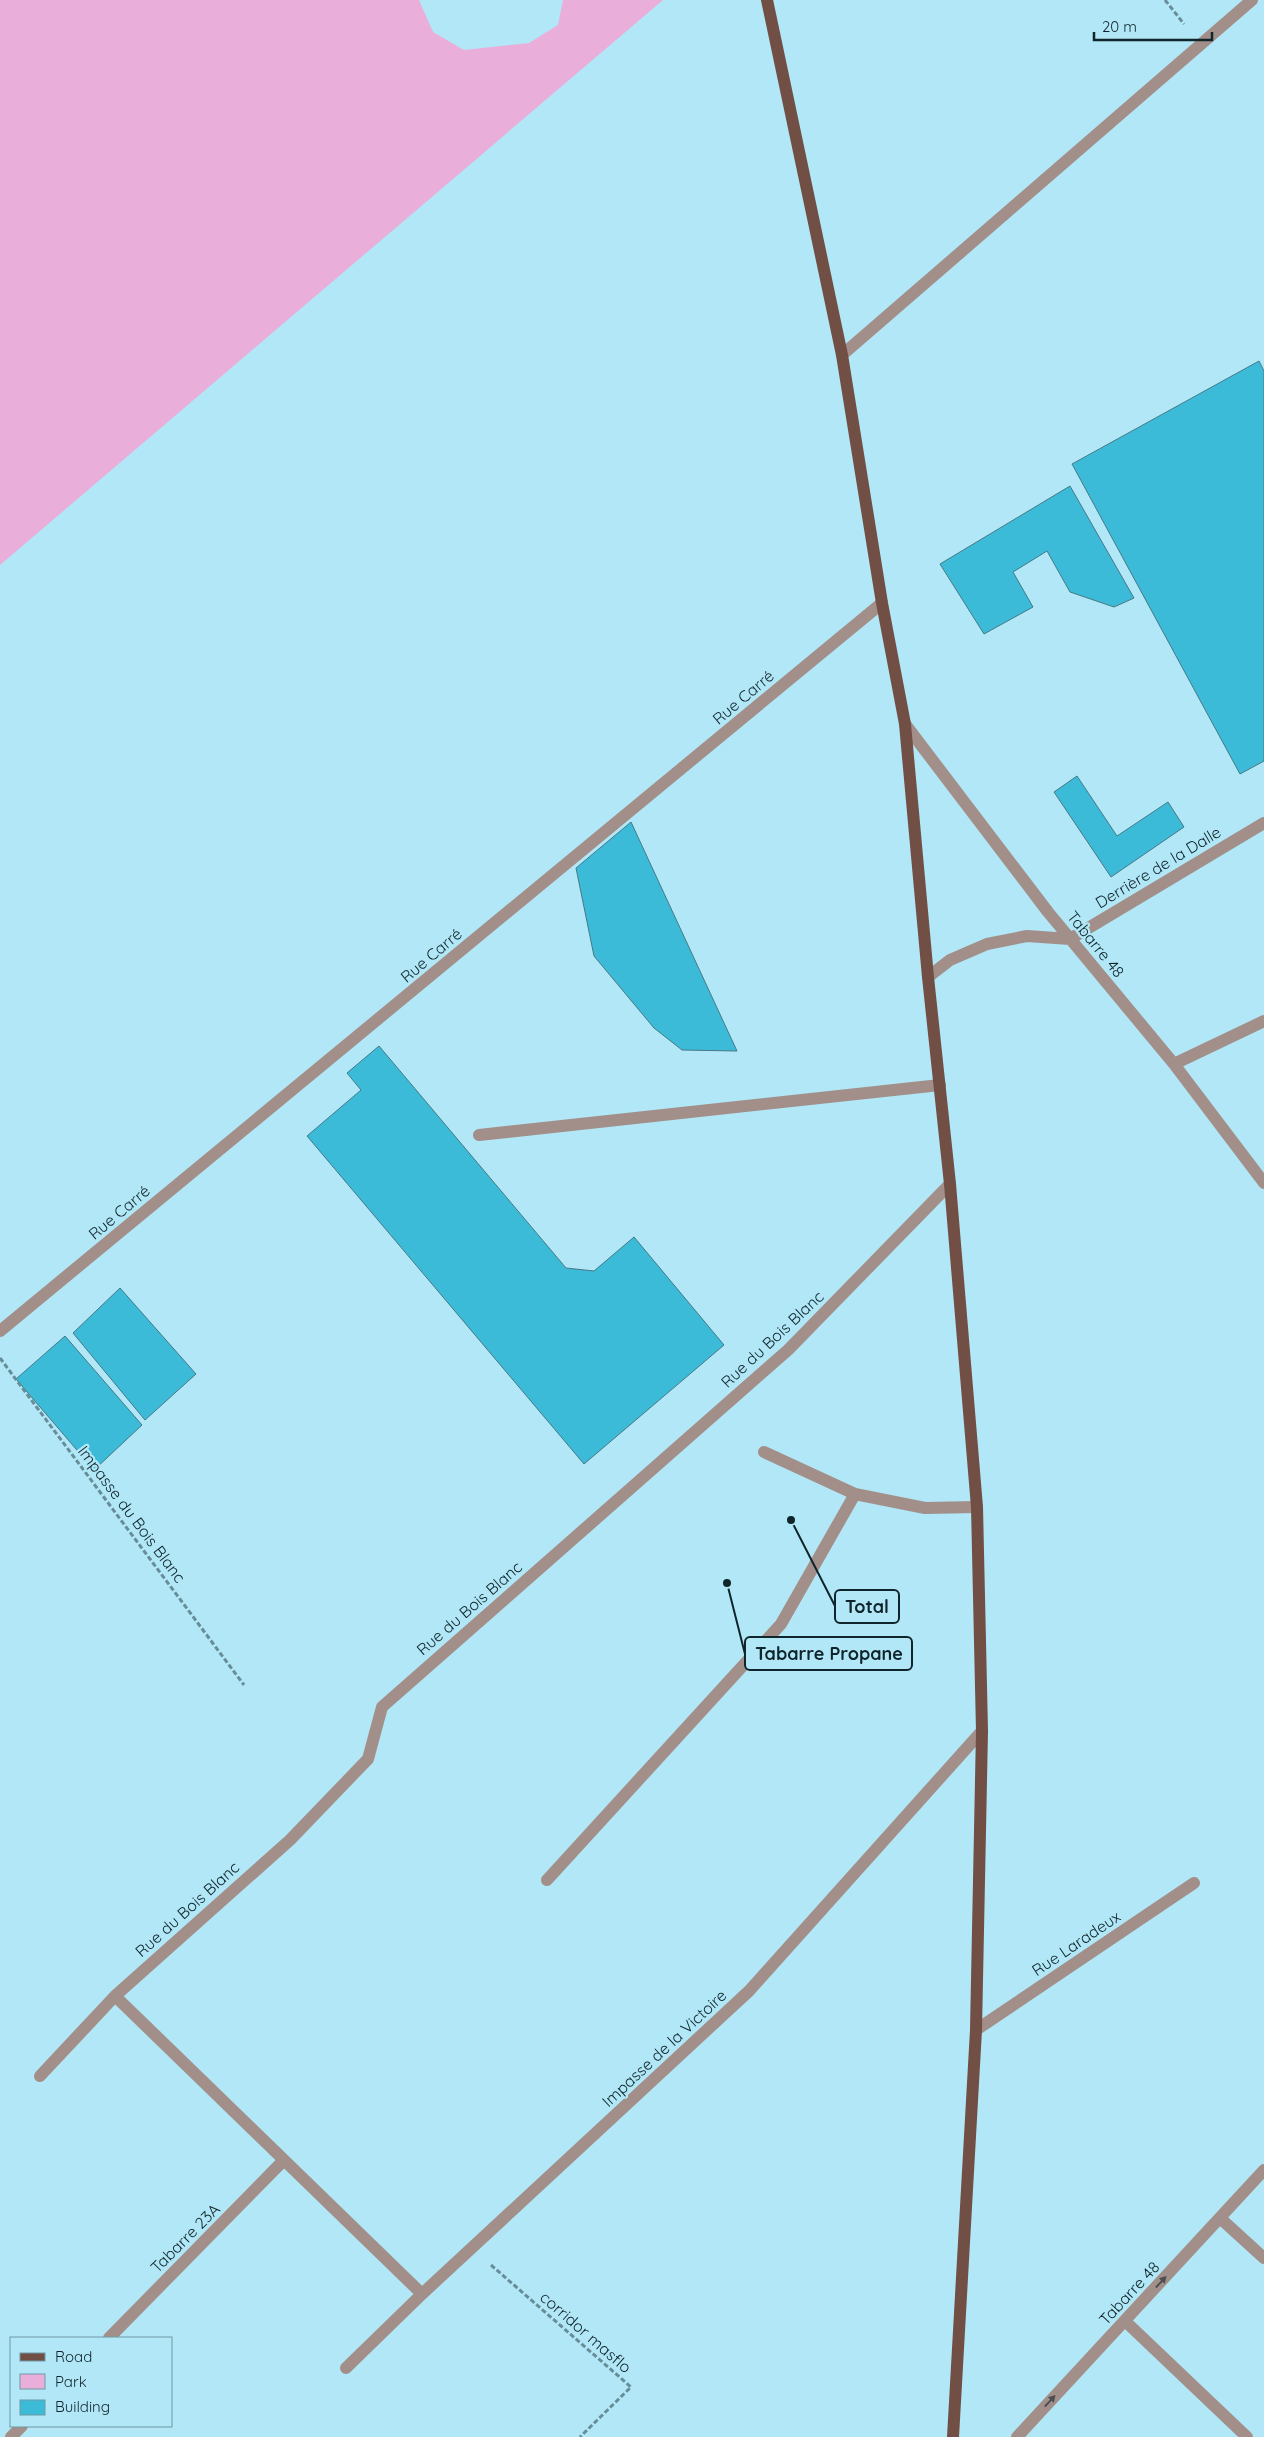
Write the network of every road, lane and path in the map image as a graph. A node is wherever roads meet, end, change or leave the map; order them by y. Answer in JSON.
{"nodes":[{"id":1,"x":767,"y":0,"type":"edge"},
{"id":2,"x":1252,"y":0,"type":"edge"},
{"id":3,"x":842,"y":355,"type":"junction"},
{"id":4,"x":882,"y":603,"type":"junction"},
{"id":5,"x":905,"y":724,"type":"junction"},
{"id":6,"x":1264,"y":823,"type":"edge"},
{"id":7,"x":1070,"y":939,"type":"junction"},
{"id":8,"x":928,"y":976,"type":"junction"},
{"id":9,"x":1264,"y":1021,"type":"edge"},
{"id":10,"x":1174,"y":1064,"type":"junction"},
{"id":11,"x":940,"y":1085,"type":"junction"},
{"id":12,"x":479,"y":1135,"type":"dead end"},
{"id":13,"x":1264,"y":1183,"type":"edge"},
{"id":14,"x":950,"y":1184,"type":"junction"},
{"id":15,"x":0,"y":1331,"type":"edge"},
{"id":16,"x":0,"y":1357,"type":"edge"},
{"id":17,"x":764,"y":1452,"type":"dead end"},
{"id":18,"x":855,"y":1494,"type":"junction"},
{"id":19,"x":976,"y":1508,"type":"junction"},
{"id":20,"x":244,"y":1685,"type":"dead end"},
{"id":21,"x":982,"y":1731,"type":"junction"},
{"id":22,"x":547,"y":1880,"type":"dead end"},
{"id":23,"x":1194,"y":1883,"type":"dead end"},
{"id":24,"x":115,"y":1996,"type":"junction"},
{"id":25,"x":976,"y":2030,"type":"junction"},
{"id":26,"x":40,"y":2076,"type":"dead end"},
{"id":27,"x":284,"y":2160,"type":"junction"},
{"id":28,"x":1264,"y":2170,"type":"edge"},
{"id":29,"x":1220,"y":2218,"type":"junction"},
{"id":30,"x":472,"y":2248,"type":"junction"},
{"id":31,"x":1264,"y":2258,"type":"edge"},
{"id":32,"x":422,"y":2294,"type":"junction"},
{"id":33,"x":1125,"y":2321,"type":"junction"},
{"id":34,"x":110,"y":2337,"type":"edge"},
{"id":35,"x":346,"y":2368,"type":"dead end"},
{"id":36,"x":21,"y":2427,"type":"edge"},
{"id":37,"x":11,"y":2437,"type":"edge"},
{"id":38,"x":580,"y":2437,"type":"edge"},
{"id":39,"x":953,"y":2437,"type":"edge"},
{"id":40,"x":1017,"y":2437,"type":"edge"},
{"id":41,"x":1247,"y":2437,"type":"edge"}],
"edges":[{"from":1,"to":3,"type":"main road"},
{"from":2,"to":3,"type":"street"},
{"from":3,"to":4,"type":"main road"},
{"from":4,"to":5,"type":"main road"},
{"from":4,"to":15,"type":"street","name":"Rue Carré"},
{"from":5,"to":7,"type":"street","name":"Tabarre 48"},
{"from":5,"to":8,"type":"main road"},
{"from":6,"to":7,"type":"street","name":"Derrière de la Dalle"},
{"from":7,"to":8,"type":"street"},
{"from":7,"to":10,"type":"street","name":"Tabarre 48"},
{"from":8,"to":11,"type":"main road"},
{"from":9,"to":10,"type":"street"},
{"from":10,"to":13,"type":"street","name":"Tabarre 48"},
{"from":11,"to":12,"type":"street"},
{"from":11,"to":14,"type":"main road"},
{"from":14,"to":19,"type":"main road"},
{"from":14,"to":24,"type":"street","name":"Rue du Bois Blanc"},
{"from":16,"to":20,"type":"path","name":"Impasse du Bois Blanc"},
{"from":17,"to":18,"type":"street"},
{"from":18,"to":19,"type":"street"},
{"from":18,"to":22,"type":"street"},
{"from":19,"to":21,"type":"main road"},
{"from":21,"to":25,"type":"main road"},
{"from":21,"to":30,"type":"street","name":"Impasse de la Victoire"},
{"from":23,"to":25,"type":"street","name":"Rue Laradeux"},
{"from":24,"to":26,"type":"street","name":"Rue du Bois Blanc"},
{"from":24,"to":27,"type":"street"},
{"from":25,"to":39,"type":"main road"},
{"from":27,"to":32,"type":"street"},
{"from":27,"to":34,"type":"street","name":"Tabarre 23A"},
{"from":28,"to":29,"type":"street","name":"Tabarre 48"},
{"from":29,"to":31,"type":"street"},
{"from":33,"to":29,"type":"street","name":"Tabarre 48","one_way":true},
{"from":30,"to":32,"type":"street","name":"Impasse de la Victoire"},
{"from":30,"to":38,"type":"path","name":"corridor masflo"},
{"from":32,"to":35,"type":"street","name":"Impasse de la Victoire"},
{"from":40,"to":33,"type":"street","name":"Tabarre 48","one_way":true},
{"from":33,"to":41,"type":"street"},
{"from":36,"to":37,"type":"street"}]}
